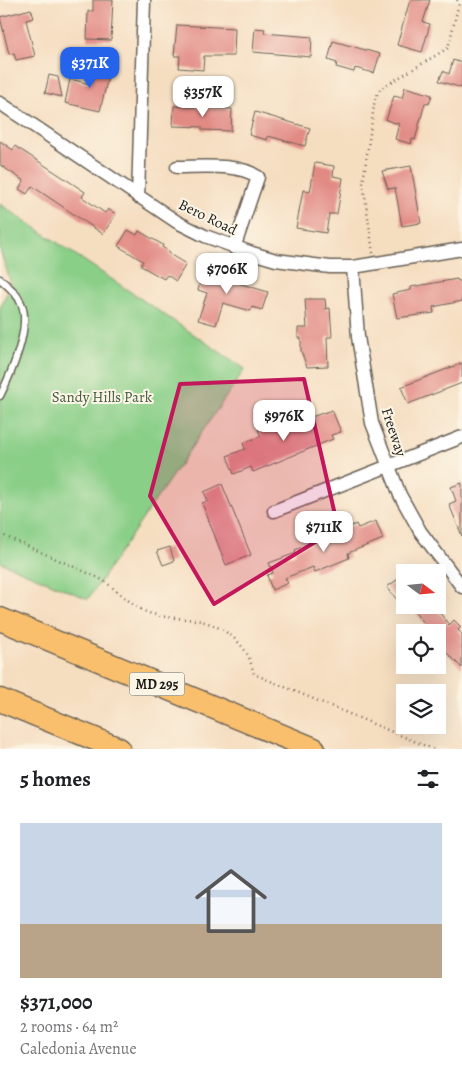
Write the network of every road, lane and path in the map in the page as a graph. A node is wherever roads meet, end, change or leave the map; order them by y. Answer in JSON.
{"nodes":[{"id":1,"x":144,"y":0,"type":"edge"},
{"id":2,"x":457,"y":0,"type":"edge"},
{"id":3,"x":0,"y":103,"type":"edge"},
{"id":4,"x":177,"y":167,"type":"dead end"},
{"id":5,"x":138,"y":196,"type":"junction"},
{"id":6,"x":234,"y":248,"type":"junction"},
{"id":7,"x":462,"y":249,"type":"edge"},
{"id":8,"x":374,"y":264,"type":"junction"},
{"id":9,"x":353,"y":267,"type":"junction"},
{"id":10,"x":0,"y":280,"type":"edge"},
{"id":11,"x":0,"y":396,"type":"edge"},
{"id":12,"x":462,"y":437,"type":"edge"},
{"id":13,"x":388,"y":466,"type":"junction"},
{"id":14,"x":274,"y":511,"type":"dead end"},
{"id":15,"x":0,"y":534,"type":"edge"},
{"id":16,"x":462,"y":587,"type":"edge"},
{"id":17,"x":0,"y":619,"type":"edge"},
{"id":18,"x":0,"y":700,"type":"edge"},
{"id":19,"x":119,"y":749,"type":"edge"},
{"id":20,"x":314,"y":749,"type":"edge"},
{"id":21,"x":432,"y":749,"type":"edge"}],
"edges":[{"from":1,"to":5,"type":"street"},
{"from":2,"to":8,"type":"path"},
{"from":3,"to":5,"type":"street","name":"Bero Road"},
{"from":4,"to":6,"type":"street"},
{"from":5,"to":6,"type":"street","name":"Bero Road"},
{"from":6,"to":9,"type":"street","name":"Bero Road"},
{"from":7,"to":8,"type":"street","name":"Bero Road"},
{"from":8,"to":9,"type":"street","name":"Bero Road"},
{"from":9,"to":13,"type":"street","name":"Freeway"},
{"from":10,"to":11,"type":"lane"},
{"from":12,"to":13,"type":"street"},
{"from":13,"to":14,"type":"street"},
{"from":13,"to":16,"type":"street","name":"Freeway"},
{"from":15,"to":21,"type":"path"},
{"from":17,"to":20,"type":"highway","number":"MD 295"},
{"from":18,"to":19,"type":"highway"}]}
